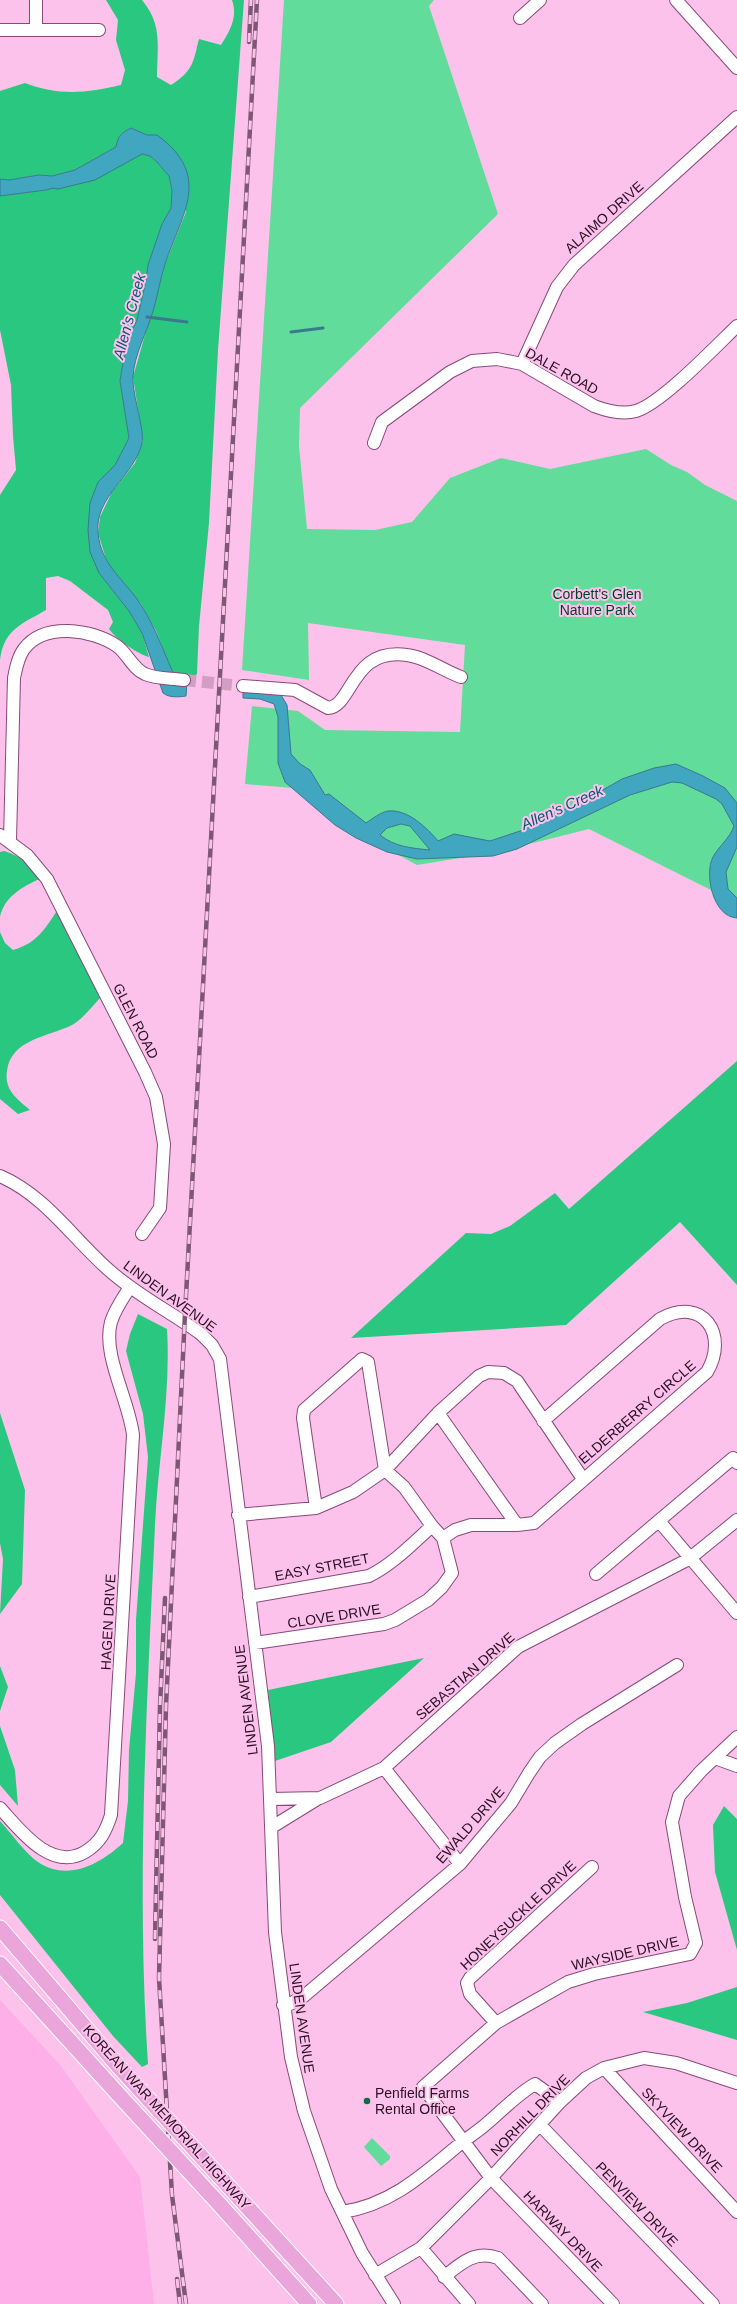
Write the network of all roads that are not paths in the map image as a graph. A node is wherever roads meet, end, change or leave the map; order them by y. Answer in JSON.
{"nodes":[{"id":1,"x":36,"y":0,"type":"edge"},
{"id":2,"x":540,"y":0,"type":"edge"},
{"id":3,"x":676,"y":0,"type":"edge"},
{"id":4,"x":520,"y":18,"type":"dead end"},
{"id":5,"x":0,"y":30,"type":"edge"},
{"id":6,"x":36,"y":30,"type":"junction"},
{"id":7,"x":99,"y":30,"type":"dead end"},
{"id":8,"x":737,"y":68,"type":"edge"},
{"id":9,"x":737,"y":117,"type":"edge"},
{"id":10,"x":737,"y":326,"type":"edge"},
{"id":11,"x":522,"y":364,"type":"junction"},
{"id":12,"x":374,"y":443,"type":"dead end"},
{"id":13,"x":461,"y":677,"type":"dead end"},
{"id":14,"x":181,"y":679,"type":"tunnel mouth"},
{"id":15,"x":243,"y":686,"type":"tunnel mouth"},
{"id":16,"x":5,"y":838,"type":"edge"},
{"id":17,"x":0,"y":1176,"type":"edge"},
{"id":18,"x":142,"y":1234,"type":"dead end"},
{"id":19,"x":130,"y":1287,"type":"junction"},
{"id":20,"x":438,"y":1413,"type":"junction"},
{"id":21,"x":543,"y":1422,"type":"junction"},
{"id":22,"x":737,"y":1462,"type":"edge"},
{"id":23,"x":385,"y":1470,"type":"junction"},
{"id":24,"x":584,"y":1480,"type":"junction"},
{"id":25,"x":316,"y":1508,"type":"junction"},
{"id":26,"x":238,"y":1515,"type":"junction"},
{"id":27,"x":737,"y":1520,"type":"edge"},
{"id":28,"x":659,"y":1521,"type":"junction"},
{"id":29,"x":517,"y":1525,"type":"junction"},
{"id":30,"x":432,"y":1526,"type":"junction"},
{"id":31,"x":443,"y":1538,"type":"junction"},
{"id":32,"x":689,"y":1559,"type":"junction"},
{"id":33,"x":596,"y":1574,"type":"dead end"},
{"id":34,"x":249,"y":1597,"type":"junction"},
{"id":35,"x":737,"y":1613,"type":"edge"},
{"id":36,"x":255,"y":1643,"type":"junction"},
{"id":37,"x":677,"y":1665,"type":"dead end"},
{"id":38,"x":737,"y":1737,"type":"edge"},
{"id":39,"x":715,"y":1758,"type":"junction"},
{"id":40,"x":737,"y":1766,"type":"edge"},
{"id":41,"x":384,"y":1768,"type":"junction"},
{"id":42,"x":320,"y":1798,"type":"junction"},
{"id":43,"x":271,"y":1799,"type":"junction"},
{"id":44,"x":0,"y":1808,"type":"edge"},
{"id":45,"x":272,"y":1827,"type":"junction"},
{"id":46,"x":460,"y":1864,"type":"junction"},
{"id":47,"x":592,"y":1867,"type":"dead end"},
{"id":48,"x":0,"y":1928,"type":"edge"},
{"id":49,"x":0,"y":1964,"type":"edge"},
{"id":50,"x":283,"y":2005,"type":"junction"},
{"id":51,"x":496,"y":2023,"type":"junction"},
{"id":52,"x":604,"y":2068,"type":"junction"},
{"id":53,"x":737,"y":2083,"type":"edge"},
{"id":54,"x":560,"y":2102,"type":"junction"},
{"id":55,"x":540,"y":2125,"type":"junction"},
{"id":56,"x":462,"y":2142,"type":"junction"},
{"id":57,"x":491,"y":2178,"type":"junction"},
{"id":58,"x":342,"y":2212,"type":"junction"},
{"id":59,"x":737,"y":2212,"type":"edge"},
{"id":60,"x":421,"y":2248,"type":"junction"},
{"id":61,"x":375,"y":2275,"type":"junction"},
{"id":62,"x":444,"y":2277,"type":"junction"},
{"id":63,"x":309,"y":2304,"type":"edge"},
{"id":64,"x":336,"y":2304,"type":"edge"},
{"id":65,"x":394,"y":2304,"type":"edge"},
{"id":66,"x":469,"y":2304,"type":"edge"},
{"id":67,"x":542,"y":2304,"type":"edge"},
{"id":68,"x":613,"y":2304,"type":"edge"},
{"id":69,"x":713,"y":2304,"type":"edge"}],
"edges":[{"from":1,"to":6,"type":"street"},
{"from":2,"to":4,"type":"street"},
{"from":3,"to":8,"type":"street"},
{"from":5,"to":6,"type":"street"},
{"from":6,"to":7,"type":"street"},
{"from":9,"to":11,"type":"street","name":"ALAIMO DRIVE"},
{"from":10,"to":11,"type":"street","name":"DALE ROAD"},
{"from":11,"to":12,"type":"street","name":"DALE ROAD"},
{"from":13,"to":15,"type":"street"},
{"from":14,"to":16,"type":"street","name":"GLEN ROAD"},
{"from":16,"to":18,"type":"street","name":"GLEN ROAD"},
{"from":17,"to":19,"type":"street","name":"LINDEN AVENUE"},
{"from":19,"to":26,"type":"street","name":"LINDEN AVENUE"},
{"from":19,"to":44,"type":"street","name":"HAGEN DRIVE"},
{"from":20,"to":21,"type":"street"},
{"from":20,"to":23,"type":"street"},
{"from":20,"to":29,"type":"street"},
{"from":21,"to":24,"type":"street"},
{"from":21,"to":24,"type":"street","name":"ELDERBERRY CIRCLE"},
{"from":22,"to":28,"type":"street"},
{"from":23,"to":25,"type":"street"},
{"from":23,"to":25,"type":"street"},
{"from":23,"to":30,"type":"street","name":"CLOVE DRIVE"},
{"from":24,"to":29,"type":"street","name":"ELDERBERRY CIRCLE"},
{"from":25,"to":26,"type":"street"},
{"from":26,"to":34,"type":"street","name":"LINDEN AVENUE"},
{"from":27,"to":32,"type":"street","name":"SEBASTIAN DRIVE"},
{"from":28,"to":32,"type":"street"},
{"from":28,"to":33,"type":"street"},
{"from":29,"to":31,"type":"street","name":"ELDERBERRY CIRCLE"},
{"from":30,"to":31,"type":"street","name":"CLOVE DRIVE"},
{"from":30,"to":34,"type":"street","name":"EASY STREET"},
{"from":31,"to":36,"type":"street","name":"CLOVE DRIVE"},
{"from":32,"to":35,"type":"street"},
{"from":32,"to":41,"type":"street","name":"SEBASTIAN DRIVE"},
{"from":34,"to":36,"type":"street","name":"LINDEN AVENUE"},
{"from":36,"to":43,"type":"street","name":"LINDEN AVENUE"},
{"from":37,"to":46,"type":"street","name":"EWALD DRIVE"},
{"from":38,"to":39,"type":"street","name":"WAYSIDE DRIVE"},
{"from":39,"to":40,"type":"street"},
{"from":39,"to":51,"type":"street","name":"WAYSIDE DRIVE"},
{"from":41,"to":42,"type":"street","name":"SEBASTIAN DRIVE"},
{"from":41,"to":46,"type":"street"},
{"from":42,"to":43,"type":"street","name":"SEBASTIAN DRIVE"},
{"from":42,"to":45,"type":"street","name":"SEBASTIAN DRIVE"},
{"from":43,"to":45,"type":"street","name":"LINDEN AVENUE"},
{"from":45,"to":50,"type":"street","name":"LINDEN AVENUE"},
{"from":46,"to":50,"type":"street","name":"EWALD DRIVE"},
{"from":47,"to":51,"type":"street","name":"HONEYSUCKLE DRIVE"},
{"from":48,"to":64,"type":"main road","name":"KOREAN WAR MEMORIAL HIGHWAY","bridge":true},
{"from":49,"to":63,"type":"main road","name":"KOREAN WAR MEMORIAL HIGHWAY","bridge":true},
{"from":50,"to":58,"type":"street","name":"LINDEN AVENUE"},
{"from":51,"to":56,"type":"street","name":"WAYSIDE DRIVE"},
{"from":52,"to":53,"type":"street","name":"NORHILL DRIVE"},
{"from":52,"to":54,"type":"street","name":"NORHILL DRIVE"},
{"from":52,"to":59,"type":"street","name":"SKYVIEW DRIVE"},
{"from":54,"to":55,"type":"street","name":"NORHILL DRIVE"},
{"from":54,"to":56,"type":"street"},
{"from":55,"to":57,"type":"street","name":"NORHILL DRIVE"},
{"from":55,"to":69,"type":"street","name":"PENVIEW DRIVE"},
{"from":56,"to":57,"type":"street","name":"HARWAY DRIVE"},
{"from":56,"to":58,"type":"street"},
{"from":57,"to":60,"type":"street","name":"NORHILL DRIVE"},
{"from":57,"to":68,"type":"street","name":"HARWAY DRIVE"},
{"from":58,"to":61,"type":"street","name":"LINDEN AVENUE"},
{"from":60,"to":61,"type":"street","name":"NORHILL DRIVE"},
{"from":60,"to":62,"type":"street"},
{"from":61,"to":65,"type":"street","name":"LINDEN AVENUE"},
{"from":62,"to":66,"type":"street"},
{"from":62,"to":67,"type":"street"}]}
